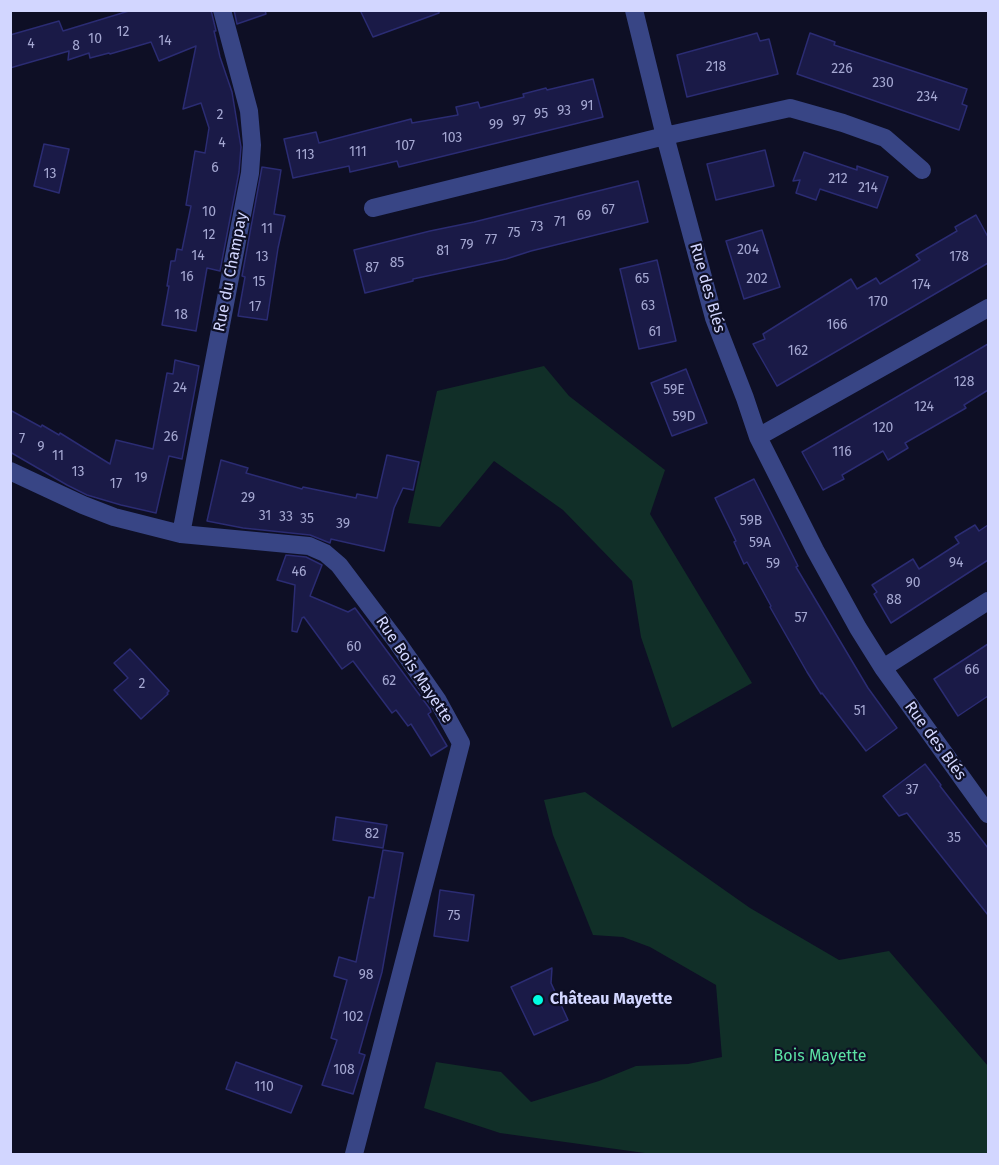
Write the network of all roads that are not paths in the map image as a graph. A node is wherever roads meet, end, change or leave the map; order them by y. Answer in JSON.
{"nodes":[{"id":1,"x":222,"y":10,"type":"edge"},
{"id":2,"x":634,"y":10,"type":"edge"},
{"id":3,"x":665,"y":136,"type":"junction"},
{"id":4,"x":922,"y":170,"type":"dead end"},
{"id":5,"x":373,"y":208,"type":"dead end"},
{"id":6,"x":988,"y":308,"type":"edge"},
{"id":7,"x":758,"y":437,"type":"junction"},
{"id":8,"x":10,"y":471,"type":"edge"},
{"id":9,"x":181,"y":534,"type":"junction"},
{"id":10,"x":988,"y":601,"type":"edge"},
{"id":11,"x":883,"y":668,"type":"junction"},
{"id":12,"x":988,"y":814,"type":"edge"},
{"id":13,"x":354,"y":1155,"type":"edge"}],
"edges":[{"from":1,"to":9,"type":"street","name":"Rue du Champay"},
{"from":2,"to":3,"type":"street","name":"Rue des Blés"},
{"from":3,"to":4,"type":"street"},
{"from":3,"to":5,"type":"street"},
{"from":3,"to":7,"type":"street","name":"Rue des Blés"},
{"from":6,"to":7,"type":"street"},
{"from":7,"to":11,"type":"street","name":"Rue des Blés"},
{"from":8,"to":9,"type":"street","name":"Rue Bois Mayette"},
{"from":9,"to":13,"type":"street","name":"Rue Bois Mayette"},
{"from":10,"to":11,"type":"street"},
{"from":11,"to":12,"type":"street","name":"Rue des Blés"}]}
